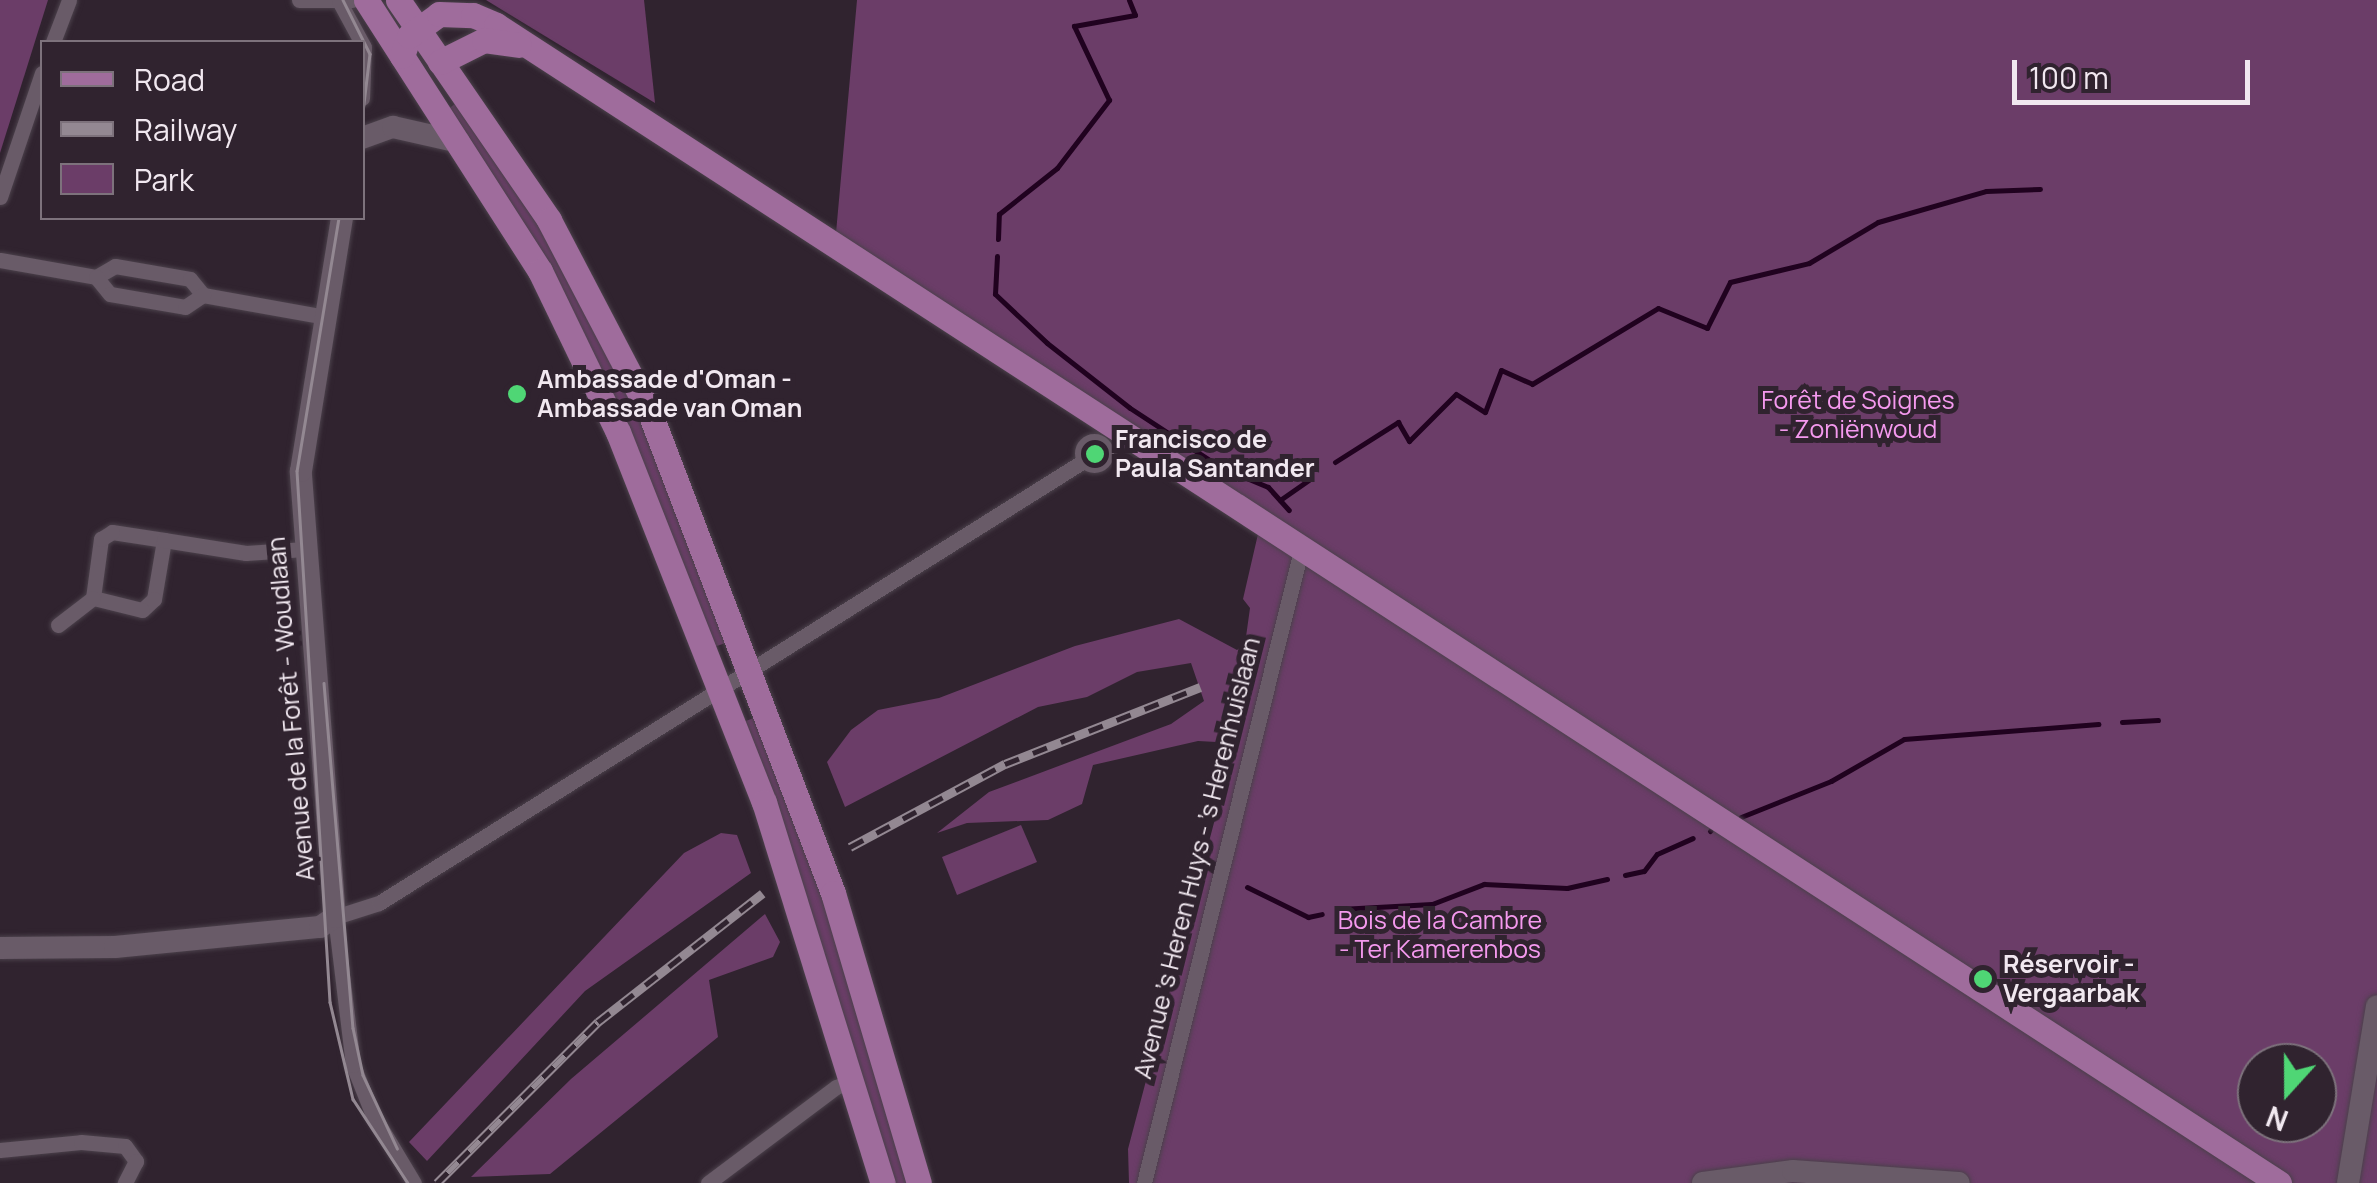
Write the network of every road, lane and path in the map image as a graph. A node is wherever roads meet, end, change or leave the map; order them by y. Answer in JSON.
{"nodes":[{"id":1,"x":69,"y":0,"type":"edge"},
{"id":2,"x":298,"y":0,"type":"edge"},
{"id":3,"x":352,"y":0,"type":"edge"},
{"id":4,"x":366,"y":0,"type":"edge"},
{"id":5,"x":398,"y":0,"type":"edge"},
{"id":6,"x":339,"y":1,"type":"edge"},
{"id":7,"x":418,"y":28,"type":"junction"},
{"id":8,"x":55,"y":40,"type":"edge"},
{"id":9,"x":361,"y":40,"type":"edge"},
{"id":10,"x":524,"y":46,"type":"junction"},
{"id":11,"x":402,"y":56,"type":"junction"},
{"id":12,"x":440,"y":62,"type":"junction"},
{"id":13,"x":40,"y":80,"type":"edge"},
{"id":14,"x":365,"y":137,"type":"edge"},
{"id":15,"x":458,"y":142,"type":"junction"},
{"id":16,"x":0,"y":197,"type":"edge"},
{"id":17,"x":342,"y":220,"type":"edge"},
{"id":18,"x":0,"y":260,"type":"edge"},
{"id":19,"x":96,"y":277,"type":"junction"},
{"id":20,"x":203,"y":295,"type":"junction"},
{"id":21,"x":325,"y":317,"type":"junction"},
{"id":22,"x":1082,"y":462,"type":"dead end"},
{"id":23,"x":164,"y":540,"type":"junction"},
{"id":24,"x":1302,"y":546,"type":"junction"},
{"id":25,"x":305,"y":549,"type":"junction"},
{"id":26,"x":94,"y":598,"type":"junction"},
{"id":27,"x":58,"y":625,"type":"dead end"},
{"id":28,"x":752,"y":668,"type":"junction"},
{"id":29,"x":722,"y":688,"type":"junction"},
{"id":30,"x":335,"y":917,"type":"junction"},
{"id":31,"x":0,"y":948,"type":"edge"},
{"id":32,"x":2377,"y":1006,"type":"edge"},
{"id":33,"x":854,"y":1080,"type":"junction"},
{"id":34,"x":0,"y":1150,"type":"edge"},
{"id":35,"x":413,"y":1182,"type":"edge"},
{"id":36,"x":125,"y":1183,"type":"edge"},
{"id":37,"x":708,"y":1183,"type":"edge"},
{"id":38,"x":883,"y":1183,"type":"edge"},
{"id":39,"x":919,"y":1183,"type":"edge"},
{"id":40,"x":1144,"y":1183,"type":"edge"},
{"id":41,"x":1704,"y":1183,"type":"edge"},
{"id":42,"x":1959,"y":1183,"type":"edge"},
{"id":43,"x":2280,"y":1183,"type":"edge"},
{"id":44,"x":2348,"y":1183,"type":"edge"}],
"edges":[{"from":1,"to":8,"type":"street"},
{"from":2,"to":6,"type":"street"},
{"from":3,"to":6,"type":"street"},
{"from":4,"to":11,"type":"main road"},
{"from":5,"to":7,"type":"main road"},
{"from":6,"to":9,"type":"street"},
{"from":7,"to":10,"type":"main road"},
{"from":7,"to":11,"type":"main road"},
{"from":7,"to":12,"type":"main road"},
{"from":10,"to":12,"type":"main road"},
{"from":10,"to":24,"type":"main road"},
{"from":11,"to":12,"type":"main road"},
{"from":11,"to":15,"type":"main road"},
{"from":12,"to":28,"type":"main road"},
{"from":13,"to":16,"type":"street"},
{"from":14,"to":15,"type":"street"},
{"from":15,"to":29,"type":"main road"},
{"from":17,"to":21,"type":"street","name":"Avenue de la Forêt - Woudlaan"},
{"from":18,"to":19,"type":"street"},
{"from":19,"to":20,"type":"street"},
{"from":19,"to":20,"type":"street"},
{"from":20,"to":21,"type":"street"},
{"from":21,"to":25,"type":"street","name":"Avenue de la Forêt - Woudlaan"},
{"from":22,"to":28,"type":"street"},
{"from":23,"to":25,"type":"street"},
{"from":23,"to":26,"type":"street"},
{"from":23,"to":26,"type":"street"},
{"from":24,"to":40,"type":"street","name":"Avenue 's Heren Huys - 's Herenhuislaan"},
{"from":24,"to":43,"type":"main road"},
{"from":25,"to":30,"type":"street","name":"Avenue de la Forêt - Woudlaan"},
{"from":26,"to":27,"type":"street"},
{"from":28,"to":29,"type":"street"},
{"from":28,"to":39,"type":"main road"},
{"from":29,"to":30,"type":"street"},
{"from":29,"to":33,"type":"main road"},
{"from":30,"to":31,"type":"street"},
{"from":30,"to":35,"type":"street","name":"Avenue de la Forêt - Woudlaan"},
{"from":32,"to":44,"type":"street"},
{"from":33,"to":37,"type":"street"},
{"from":33,"to":38,"type":"main road"},
{"from":34,"to":36,"type":"street"},
{"from":41,"to":42,"type":"street"}]}
